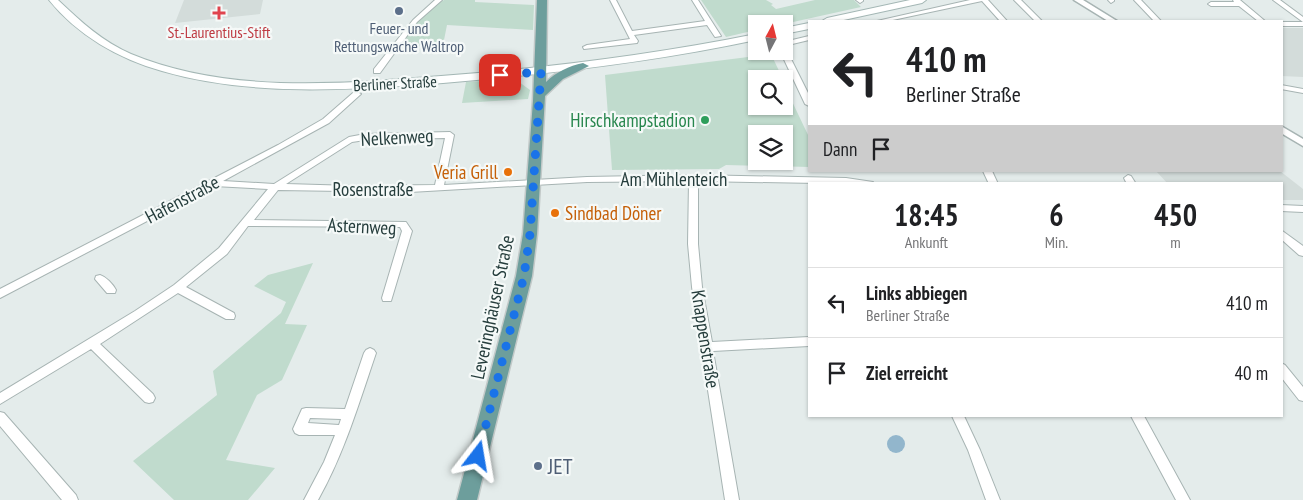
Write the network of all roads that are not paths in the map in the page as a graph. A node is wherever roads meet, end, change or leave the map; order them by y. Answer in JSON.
{"nodes":[{"id":1,"x":53,"y":0,"type":"edge"},
{"id":2,"x":439,"y":0,"type":"edge"},
{"id":3,"x":542,"y":0,"type":"edge"},
{"id":4,"x":614,"y":0,"type":"edge"},
{"id":5,"x":695,"y":0,"type":"edge"},
{"id":6,"x":922,"y":0,"type":"edge"},
{"id":7,"x":979,"y":0,"type":"edge"},
{"id":8,"x":984,"y":0,"type":"edge"},
{"id":9,"x":1017,"y":0,"type":"edge"},
{"id":10,"x":1078,"y":0,"type":"edge"},
{"id":11,"x":1137,"y":0,"type":"edge"},
{"id":12,"x":1276,"y":0,"type":"edge"},
{"id":13,"x":1238,"y":2,"type":"edge"},
{"id":14,"x":1211,"y":4,"type":"dead end"},
{"id":15,"x":832,"y":20,"type":"edge"},
{"id":16,"x":885,"y":20,"type":"edge"},
{"id":17,"x":1003,"y":20,"type":"edge"},
{"id":18,"x":1038,"y":20,"type":"edge"},
{"id":19,"x":1111,"y":20,"type":"edge"},
{"id":20,"x":1157,"y":20,"type":"edge"},
{"id":21,"x":1261,"y":20,"type":"edge"},
{"id":22,"x":1303,"y":20,"type":"edge"},
{"id":23,"x":709,"y":23,"type":"junction"},
{"id":24,"x":1283,"y":24,"type":"edge"},
{"id":25,"x":1303,"y":24,"type":"edge"},
{"id":26,"x":808,"y":26,"type":"edge"},
{"id":27,"x":793,"y":29,"type":"edge"},
{"id":28,"x":630,"y":33,"type":"junction"},
{"id":29,"x":717,"y":36,"type":"dead end"},
{"id":30,"x":808,"y":38,"type":"edge"},
{"id":31,"x":748,"y":39,"type":"edge"},
{"id":32,"x":793,"y":42,"type":"edge"},
{"id":33,"x":587,"y":48,"type":"dead end"},
{"id":34,"x":787,"y":60,"type":"edge"},
{"id":35,"x":583,"y":66,"type":"junction"},
{"id":36,"x":377,"y":71,"type":"dead end"},
{"id":37,"x":541,"y":72,"type":"junction"},
{"id":38,"x":1283,"y":87,"type":"edge"},
{"id":39,"x":1303,"y":91,"type":"edge"},
{"id":40,"x":357,"y":94,"type":"dead end"},
{"id":41,"x":540,"y":95,"type":"junction"},
{"id":42,"x":808,"y":102,"type":"edge"},
{"id":43,"x":1283,"y":130,"type":"edge"},
{"id":44,"x":1303,"y":143,"type":"edge"},
{"id":45,"x":694,"y":178,"type":"junction"},
{"id":46,"x":846,"y":182,"type":"edge"},
{"id":47,"x":212,"y":183,"type":"junction"},
{"id":48,"x":533,"y":183,"type":"junction"},
{"id":49,"x":274,"y":188,"type":"junction"},
{"id":50,"x":439,"y":188,"type":"junction"},
{"id":51,"x":1283,"y":208,"type":"edge"},
{"id":52,"x":1303,"y":208,"type":"edge"},
{"id":53,"x":246,"y":224,"type":"junction"},
{"id":54,"x":1283,"y":235,"type":"edge"},
{"id":55,"x":1303,"y":252,"type":"edge"},
{"id":56,"x":100,"y":279,"type":"dead end"},
{"id":57,"x":178,"y":288,"type":"junction"},
{"id":58,"x":111,"y":290,"type":"dead end"},
{"id":59,"x":0,"y":294,"type":"edge"},
{"id":60,"x":387,"y":298,"type":"dead end"},
{"id":61,"x":230,"y":316,"type":"dead end"},
{"id":62,"x":808,"y":341,"type":"edge"},
{"id":63,"x":92,"y":343,"type":"junction"},
{"id":64,"x":708,"y":347,"type":"junction"},
{"id":65,"x":370,"y":353,"type":"dead end"},
{"id":66,"x":1283,"y":373,"type":"edge"},
{"id":67,"x":1303,"y":396,"type":"edge"},
{"id":68,"x":149,"y":398,"type":"dead end"},
{"id":69,"x":0,"y":400,"type":"edge"},
{"id":70,"x":349,"y":414,"type":"junction"},
{"id":71,"x":0,"y":417,"type":"edge"},
{"id":72,"x":958,"y":417,"type":"edge"},
{"id":73,"x":1137,"y":417,"type":"edge"},
{"id":74,"x":342,"y":431,"type":"junction"},
{"id":75,"x":71,"y":500,"type":"edge"},
{"id":76,"x":311,"y":500,"type":"edge"},
{"id":77,"x":467,"y":500,"type":"edge"},
{"id":78,"x":732,"y":500,"type":"edge"},
{"id":79,"x":993,"y":500,"type":"edge"},
{"id":80,"x":1183,"y":500,"type":"edge"}],
"edges":[{"from":1,"to":37,"type":"main road","name":"Berliner Straße"},
{"from":2,"to":36,"type":"street"},
{"from":3,"to":37,"type":"main road","name":"Leveringhäuser Straße"},
{"from":4,"to":28,"type":"street"},
{"from":5,"to":23,"type":"street"},
{"from":6,"to":15,"type":"main road"},
{"from":7,"to":16,"type":"street"},
{"from":8,"to":17,"type":"street"},
{"from":9,"to":18,"type":"street"},
{"from":10,"to":19,"type":"street"},
{"from":11,"to":20,"type":"street"},
{"from":12,"to":22,"type":"street"},
{"from":13,"to":14,"type":"street"},
{"from":13,"to":21,"type":"street"},
{"from":23,"to":28,"type":"street"},
{"from":23,"to":29,"type":"street"},
{"from":24,"to":25,"type":"street"},
{"from":26,"to":27,"type":"main road"},
{"from":28,"to":33,"type":"street"},
{"from":30,"to":32,"type":"street"},
{"from":31,"to":35,"type":"main road","name":"Berliner Straße"},
{"from":34,"to":42,"type":"street"},
{"from":35,"to":37,"type":"main road","name":"Berliner Straße"},
{"from":35,"to":41,"type":"main road"},
{"from":37,"to":41,"type":"main road","name":"Leveringhäuser Straße"},
{"from":38,"to":39,"type":"street"},
{"from":40,"to":47,"type":"street","name":"Hafenstraße"},
{"from":41,"to":48,"type":"main road","name":"Leveringhäuser Straße"},
{"from":43,"to":44,"type":"street"},
{"from":45,"to":46,"type":"street","name":"Am Mühlenteich"},
{"from":45,"to":48,"type":"street","name":"Am Mühlenteich"},
{"from":45,"to":64,"type":"street","name":"Knappenstraße"},
{"from":47,"to":49,"type":"street","name":"Rosenstraße"},
{"from":47,"to":59,"type":"street","name":"Hafenstraße"},
{"from":48,"to":50,"type":"street","name":"Rosenstraße"},
{"from":48,"to":77,"type":"main road","name":"Leveringhäuser Straße"},
{"from":49,"to":50,"type":"street","name":"Rosenstraße"},
{"from":49,"to":50,"type":"street","name":"Nelkenweg"},
{"from":49,"to":53,"type":"street"},
{"from":51,"to":52,"type":"street"},
{"from":53,"to":57,"type":"street"},
{"from":53,"to":60,"type":"street","name":"Asternweg"},
{"from":54,"to":55,"type":"street"},
{"from":56,"to":58,"type":"street"},
{"from":57,"to":61,"type":"street"},
{"from":57,"to":63,"type":"street"},
{"from":62,"to":64,"type":"street"},
{"from":63,"to":68,"type":"street"},
{"from":63,"to":69,"type":"street"},
{"from":64,"to":78,"type":"street","name":"Knappenstraße"},
{"from":65,"to":70,"type":"street"},
{"from":66,"to":67,"type":"street"},
{"from":70,"to":74,"type":"street"},
{"from":70,"to":74,"type":"street"},
{"from":71,"to":75,"type":"street"},
{"from":72,"to":79,"type":"street"},
{"from":73,"to":80,"type":"street"},
{"from":74,"to":76,"type":"street"}]}
